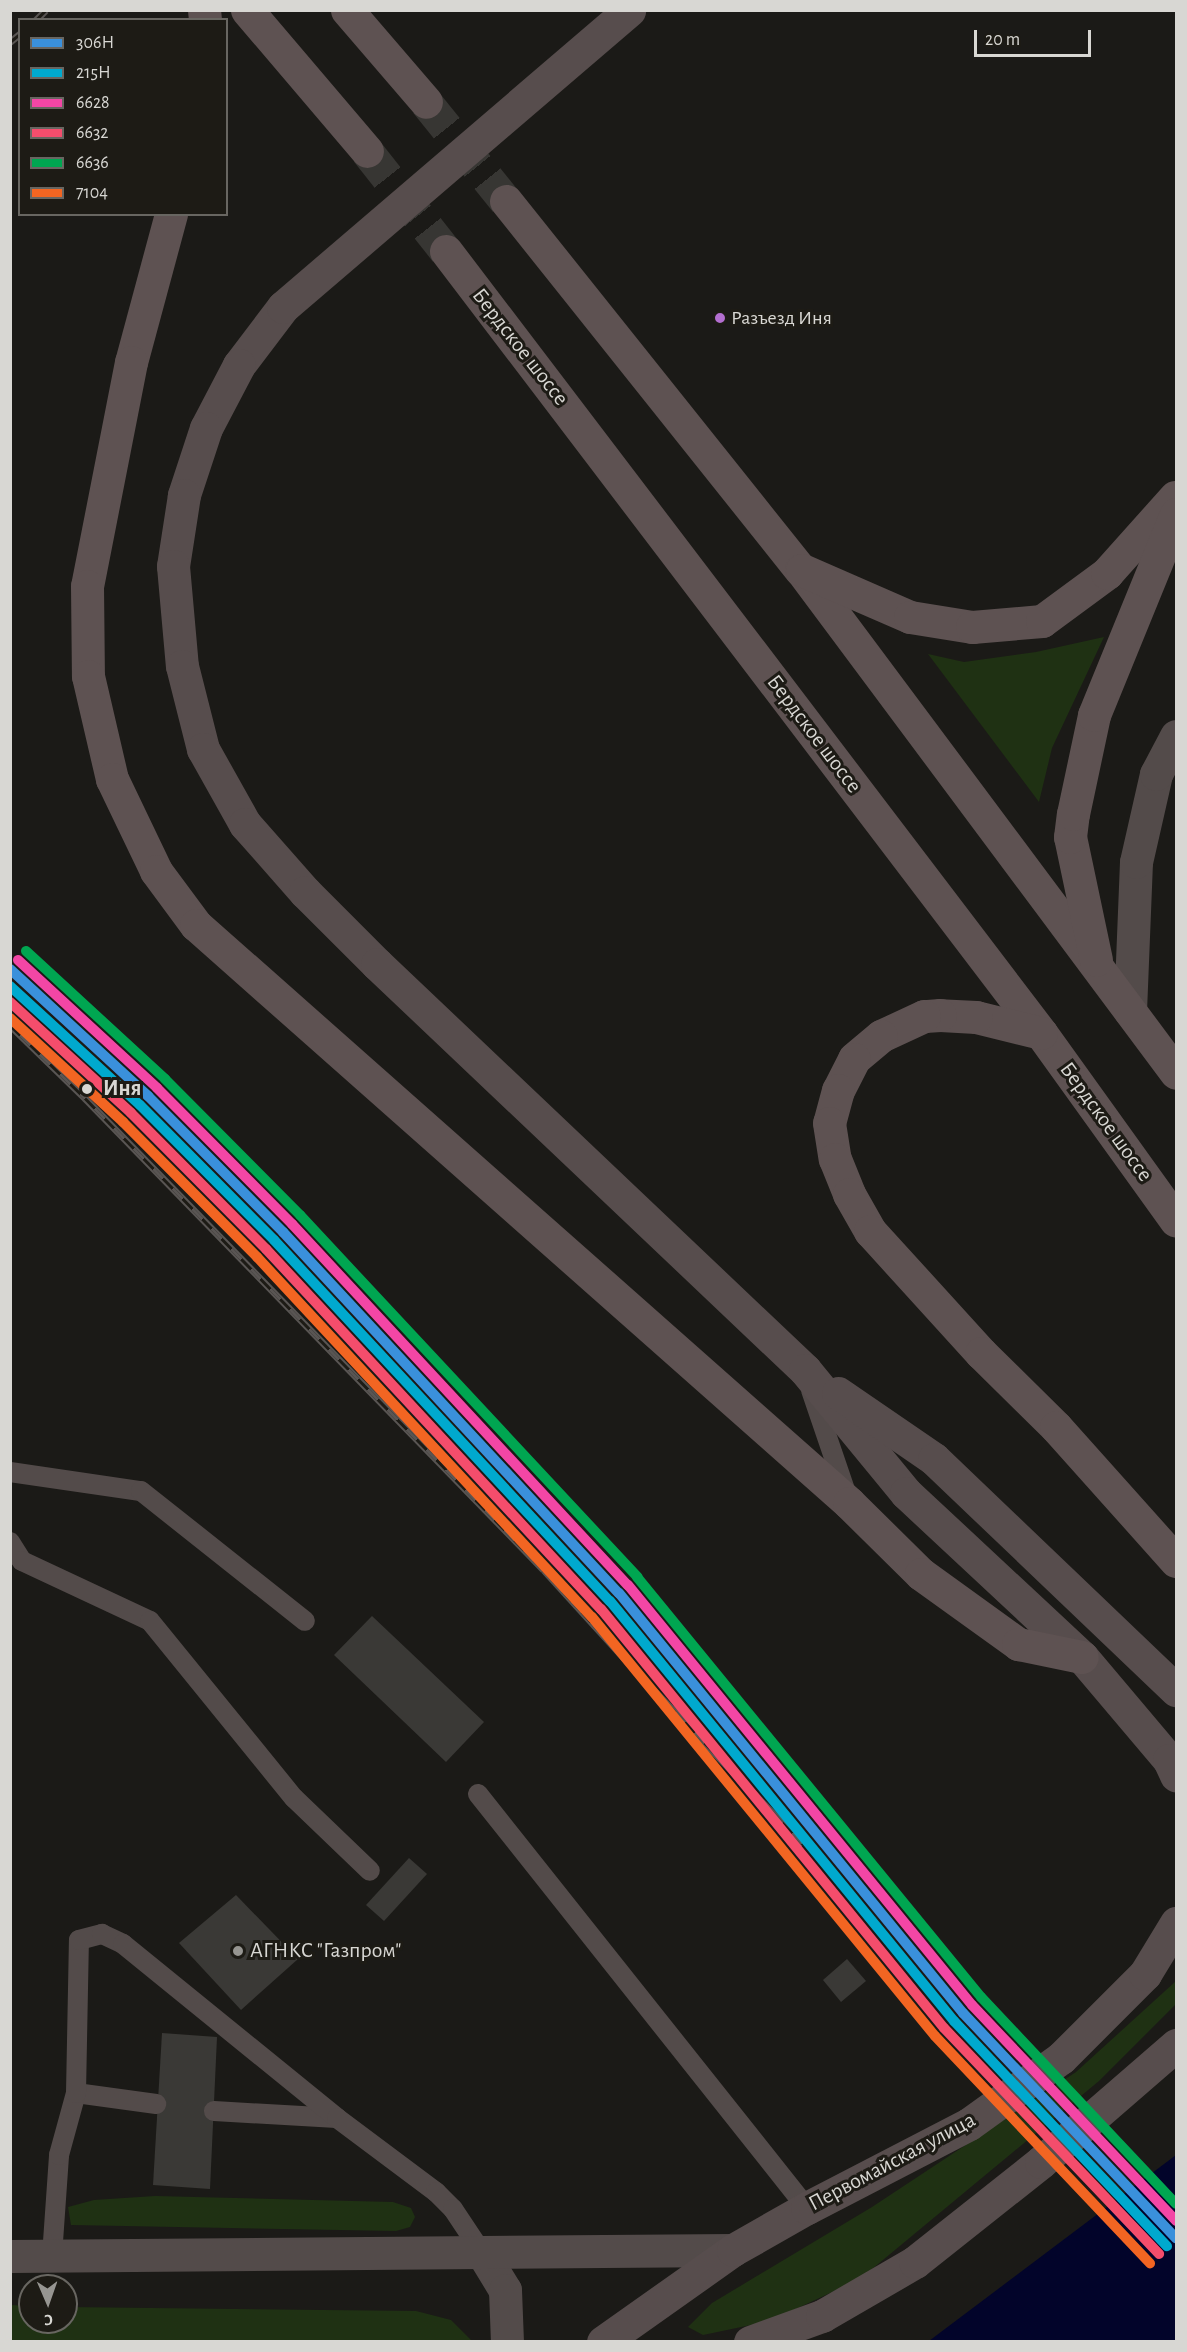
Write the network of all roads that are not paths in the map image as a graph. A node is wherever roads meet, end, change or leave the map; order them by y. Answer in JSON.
{"nodes":[{"id":1,"x":247,"y":10,"type":"edge"},
{"id":2,"x":347,"y":10,"type":"edge"},
{"id":3,"x":629,"y":10,"type":"edge"},
{"id":4,"x":426,"y":102,"type":"tunnel mouth"},
{"id":5,"x":367,"y":151,"type":"tunnel mouth"},
{"id":6,"x":506,"y":201,"type":"tunnel mouth"},
{"id":7,"x":170,"y":216,"type":"edge"},
{"id":8,"x":446,"y":251,"type":"tunnel mouth"},
{"id":9,"x":1176,"y":495,"type":"edge"},
{"id":10,"x":1176,"y":514,"type":"edge"},
{"id":11,"x":801,"y":570,"type":"junction"},
{"id":12,"x":1176,"y":736,"type":"edge"},
{"id":13,"x":1098,"y":971,"type":"junction"},
{"id":14,"x":1130,"y":1011,"type":"junction"},
{"id":15,"x":1041,"y":1033,"type":"junction"},
{"id":16,"x":1176,"y":1073,"type":"edge"},
{"id":17,"x":1176,"y":1221,"type":"edge"},
{"id":18,"x":805,"y":1370,"type":"junction"},
{"id":19,"x":10,"y":1472,"type":"edge"},
{"id":20,"x":849,"y":1503,"type":"junction"},
{"id":21,"x":10,"y":1542,"type":"edge"},
{"id":22,"x":1176,"y":1561,"type":"edge"},
{"id":23,"x":305,"y":1621,"type":"dead end"},
{"id":24,"x":1082,"y":1657,"type":"junction"},
{"id":25,"x":1176,"y":1690,"type":"edge"},
{"id":26,"x":1176,"y":1775,"type":"edge"},
{"id":27,"x":478,"y":1794,"type":"dead end"},
{"id":28,"x":370,"y":1870,"type":"dead end"},
{"id":29,"x":1176,"y":1923,"type":"edge"},
{"id":30,"x":1176,"y":2045,"type":"edge"},
{"id":31,"x":76,"y":2093,"type":"junction"},
{"id":32,"x":156,"y":2104,"type":"dead end"},
{"id":33,"x":214,"y":2111,"type":"dead end"},
{"id":34,"x":337,"y":2118,"type":"junction"},
{"id":35,"x":807,"y":2208,"type":"junction"},
{"id":36,"x":733,"y":2250,"type":"junction"},
{"id":37,"x":483,"y":2254,"type":"junction"},
{"id":38,"x":10,"y":2256,"type":"edge"},
{"id":39,"x":52,"y":2256,"type":"junction"},
{"id":40,"x":507,"y":2342,"type":"edge"},
{"id":41,"x":603,"y":2342,"type":"edge"},
{"id":42,"x":750,"y":2342,"type":"edge"}],
"edges":[{"from":1,"to":5,"type":"highway"},
{"from":2,"to":4,"type":"highway"},
{"from":3,"to":18,"type":"main road","bridge":true},
{"from":6,"to":11,"type":"highway"},
{"from":7,"to":20,"type":"highway"},
{"from":8,"to":15,"type":"highway","name":"Бердское шоссе"},
{"from":9,"to":11,"type":"highway"},
{"from":10,"to":13,"type":"highway"},
{"from":11,"to":13,"type":"highway"},
{"from":12,"to":14,"type":"street"},
{"from":13,"to":14,"type":"highway"},
{"from":14,"to":16,"type":"highway"},
{"from":15,"to":17,"type":"highway","name":"Бердское шоссе"},
{"from":15,"to":22,"type":"highway"},
{"from":18,"to":20,"type":"lane"},
{"from":18,"to":24,"type":"main road"},
{"from":18,"to":25,"type":"main road"},
{"from":19,"to":23,"type":"lane"},
{"from":20,"to":24,"type":"highway"},
{"from":21,"to":28,"type":"lane"},
{"from":24,"to":26,"type":"main road"},
{"from":27,"to":35,"type":"lane"},
{"from":29,"to":35,"type":"main road","name":"Первомайская улица"},
{"from":30,"to":42,"type":"main road"},
{"from":31,"to":32,"type":"lane"},
{"from":31,"to":34,"type":"lane"},
{"from":31,"to":39,"type":"lane"},
{"from":33,"to":34,"type":"lane"},
{"from":34,"to":37,"type":"lane"},
{"from":35,"to":36,"type":"main road","name":"Первомайская улица"},
{"from":36,"to":37,"type":"street"},
{"from":36,"to":41,"type":"main road","name":"Первомайская улица"},
{"from":37,"to":39,"type":"street"},
{"from":37,"to":40,"type":"street"},
{"from":38,"to":39,"type":"street"}]}
